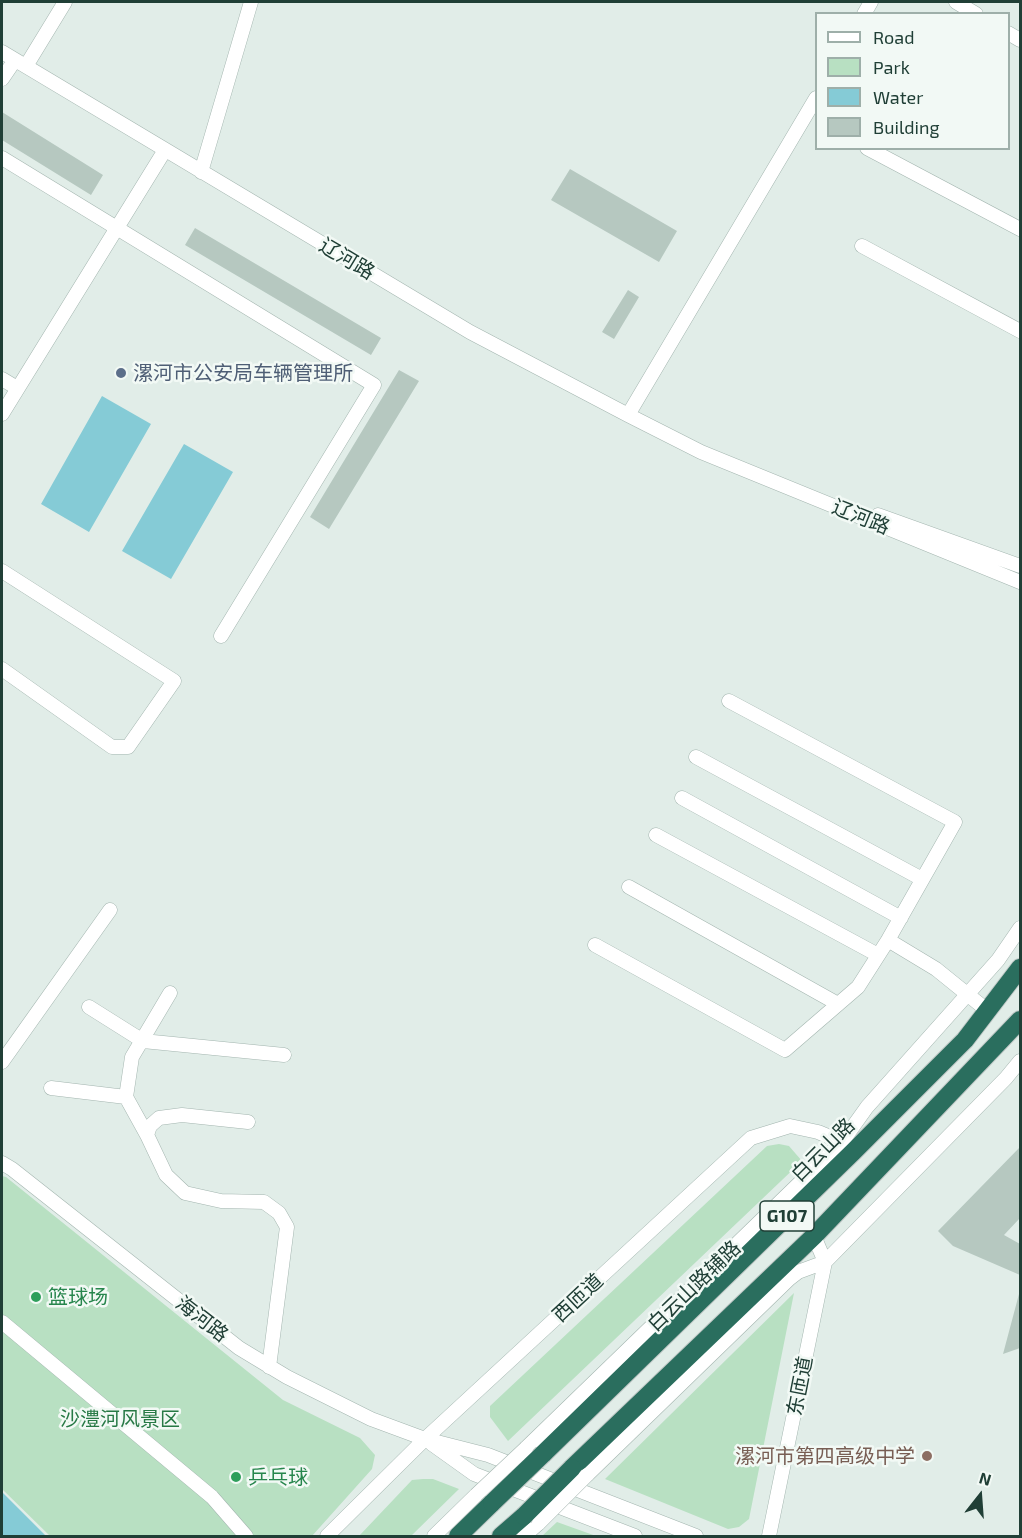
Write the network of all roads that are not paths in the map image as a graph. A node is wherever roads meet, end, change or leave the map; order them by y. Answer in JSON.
{"nodes":[{"id":1,"x":65,"y":2,"type":"edge"},
{"id":2,"x":251,"y":2,"type":"edge"},
{"id":3,"x":956,"y":2,"type":"edge"},
{"id":4,"x":973,"y":12,"type":"edge"},
{"id":5,"x":2,"y":52,"type":"edge"},
{"id":6,"x":21,"y":63,"type":"junction"},
{"id":7,"x":2,"y":79,"type":"edge"},
{"id":8,"x":815,"y":102,"type":"edge"},
{"id":9,"x":811,"y":119,"type":"edge"},
{"id":10,"x":165,"y":150,"type":"junction"},
{"id":11,"x":871,"y":150,"type":"edge"},
{"id":12,"x":2,"y":158,"type":"edge"},
{"id":13,"x":201,"y":172,"type":"junction"},
{"id":14,"x":116,"y":229,"type":"junction"},
{"id":15,"x":1020,"y":229,"type":"edge"},
{"id":16,"x":862,"y":246,"type":"dead end"},
{"id":17,"x":1020,"y":331,"type":"edge"},
{"id":18,"x":2,"y":379,"type":"edge"},
{"id":19,"x":17,"y":388,"type":"junction"},
{"id":20,"x":2,"y":414,"type":"edge"},
{"id":21,"x":628,"y":416,"type":"junction"},
{"id":22,"x":701,"y":452,"type":"junction"},
{"id":23,"x":1020,"y":566,"type":"edge"},
{"id":24,"x":2,"y":571,"type":"edge"},
{"id":25,"x":1020,"y":582,"type":"edge"},
{"id":26,"x":222,"y":636,"type":"dead end"},
{"id":27,"x":2,"y":669,"type":"edge"},
{"id":28,"x":729,"y":701,"type":"dead end"},
{"id":29,"x":696,"y":757,"type":"dead end"},
{"id":30,"x":682,"y":798,"type":"dead end"},
{"id":31,"x":656,"y":835,"type":"dead end"},
{"id":32,"x":922,"y":879,"type":"junction"},
{"id":33,"x":629,"y":887,"type":"dead end"},
{"id":34,"x":110,"y":910,"type":"dead end"},
{"id":35,"x":901,"y":918,"type":"junction"},
{"id":36,"x":1020,"y":928,"type":"edge"},
{"id":37,"x":888,"y":940,"type":"junction"},
{"id":38,"x":595,"y":945,"type":"dead end"},
{"id":39,"x":878,"y":956,"type":"junction"},
{"id":40,"x":1020,"y":968,"type":"edge"},
{"id":41,"x":170,"y":993,"type":"dead end"},
{"id":42,"x":968,"y":995,"type":"junction"},
{"id":43,"x":838,"y":1004,"type":"junction"},
{"id":44,"x":89,"y":1007,"type":"dead end"},
{"id":45,"x":988,"y":1011,"type":"junction"},
{"id":46,"x":1020,"y":1020,"type":"edge"},
{"id":47,"x":143,"y":1041,"type":"junction"},
{"id":48,"x":284,"y":1055,"type":"dead end"},
{"id":49,"x":1020,"y":1061,"type":"edge"},
{"id":50,"x":2,"y":1062,"type":"edge"},
{"id":51,"x":51,"y":1088,"type":"dead end"},
{"id":52,"x":126,"y":1097,"type":"junction"},
{"id":53,"x":248,"y":1122,"type":"dead end"},
{"id":54,"x":147,"y":1135,"type":"junction"},
{"id":55,"x":847,"y":1147,"type":"junction"},
{"id":56,"x":2,"y":1163,"type":"edge"},
{"id":57,"x":814,"y":1236,"type":"junction"},
{"id":58,"x":825,"y":1262,"type":"junction"},
{"id":59,"x":2,"y":1322,"type":"edge"},
{"id":60,"x":269,"y":1367,"type":"junction"},
{"id":61,"x":425,"y":1439,"type":"junction"},
{"id":62,"x":580,"y":1471,"type":"junction"},
{"id":63,"x":484,"y":1499,"type":"junction"},
{"id":64,"x":531,"y":1519,"type":"junction"},
{"id":65,"x":246,"y":1536,"type":"edge"},
{"id":66,"x":327,"y":1536,"type":"edge"},
{"id":67,"x":434,"y":1536,"type":"edge"},
{"id":68,"x":458,"y":1536,"type":"edge"},
{"id":69,"x":501,"y":1536,"type":"edge"},
{"id":70,"x":524,"y":1536,"type":"edge"},
{"id":71,"x":635,"y":1536,"type":"edge"},
{"id":72,"x":696,"y":1536,"type":"edge"},
{"id":73,"x":769,"y":1536,"type":"edge"}],
"edges":[{"from":1,"to":6,"type":"street"},
{"from":2,"to":13,"type":"street"},
{"from":3,"to":4,"type":"street"},
{"from":5,"to":6,"type":"street","name":"辽河路"},
{"from":6,"to":7,"type":"street"},
{"from":6,"to":10,"type":"street","name":"辽河路"},
{"from":8,"to":9,"type":"street"},
{"from":9,"to":21,"type":"street"},
{"from":10,"to":13,"type":"street","name":"辽河路"},
{"from":10,"to":14,"type":"street"},
{"from":11,"to":15,"type":"street"},
{"from":12,"to":14,"type":"street"},
{"from":13,"to":21,"type":"street","name":"辽河路"},
{"from":14,"to":19,"type":"street"},
{"from":14,"to":26,"type":"street"},
{"from":16,"to":17,"type":"street"},
{"from":18,"to":19,"type":"street"},
{"from":19,"to":20,"type":"street"},
{"from":21,"to":22,"type":"street","name":"辽河路"},
{"from":22,"to":23,"type":"street","name":"辽河路"},
{"from":22,"to":25,"type":"street","name":"辽河路"},
{"from":24,"to":27,"type":"street"},
{"from":28,"to":32,"type":"street"},
{"from":29,"to":32,"type":"street"},
{"from":30,"to":35,"type":"street"},
{"from":31,"to":39,"type":"street"},
{"from":32,"to":35,"type":"street"},
{"from":33,"to":43,"type":"street"},
{"from":34,"to":50,"type":"street"},
{"from":35,"to":37,"type":"street"},
{"from":36,"to":42,"type":"street","name":"白云山路辅路"},
{"from":37,"to":39,"type":"street"},
{"from":37,"to":42,"type":"street"},
{"from":38,"to":43,"type":"street"},
{"from":39,"to":43,"type":"street"},
{"from":40,"to":45,"type":"highway","name":"白云山路","number":"G107"},
{"from":41,"to":47,"type":"street"},
{"from":42,"to":45,"type":"street"},
{"from":42,"to":55,"type":"street","name":"白云山路辅路"},
{"from":44,"to":47,"type":"street"},
{"from":45,"to":55,"type":"highway","name":"白云山路","number":"G107"},
{"from":46,"to":57,"type":"highway","number":"G107"},
{"from":47,"to":48,"type":"street"},
{"from":47,"to":52,"type":"street"},
{"from":49,"to":58,"type":"street"},
{"from":51,"to":52,"type":"street"},
{"from":52,"to":54,"type":"street"},
{"from":53,"to":54,"type":"street"},
{"from":54,"to":60,"type":"street"},
{"from":55,"to":61,"type":"street","name":"西匝道"},
{"from":55,"to":63,"type":"street","name":"白云山路辅路","bridge":true},
{"from":55,"to":63,"type":"highway","name":"白云山路","number":"G107","bridge":true},
{"from":56,"to":60,"type":"street","name":"海河路"},
{"from":57,"to":58,"type":"street"},
{"from":57,"to":62,"type":"highway","number":"G107"},
{"from":58,"to":62,"type":"street"},
{"from":58,"to":73,"type":"street","name":"东匝道"},
{"from":59,"to":65,"type":"street"},
{"from":60,"to":61,"type":"street","name":"海河路"},
{"from":61,"to":66,"type":"street","name":"西匝道"},
{"from":61,"to":71,"type":"street","name":"海河路"},
{"from":61,"to":72,"type":"street","name":"海河路"},
{"from":62,"to":64,"type":"highway","number":"G107","bridge":true},
{"from":63,"to":67,"type":"street"},
{"from":63,"to":68,"type":"highway","number":"G107"},
{"from":64,"to":69,"type":"highway","number":"G107"},
{"from":64,"to":70,"type":"street"}]}
